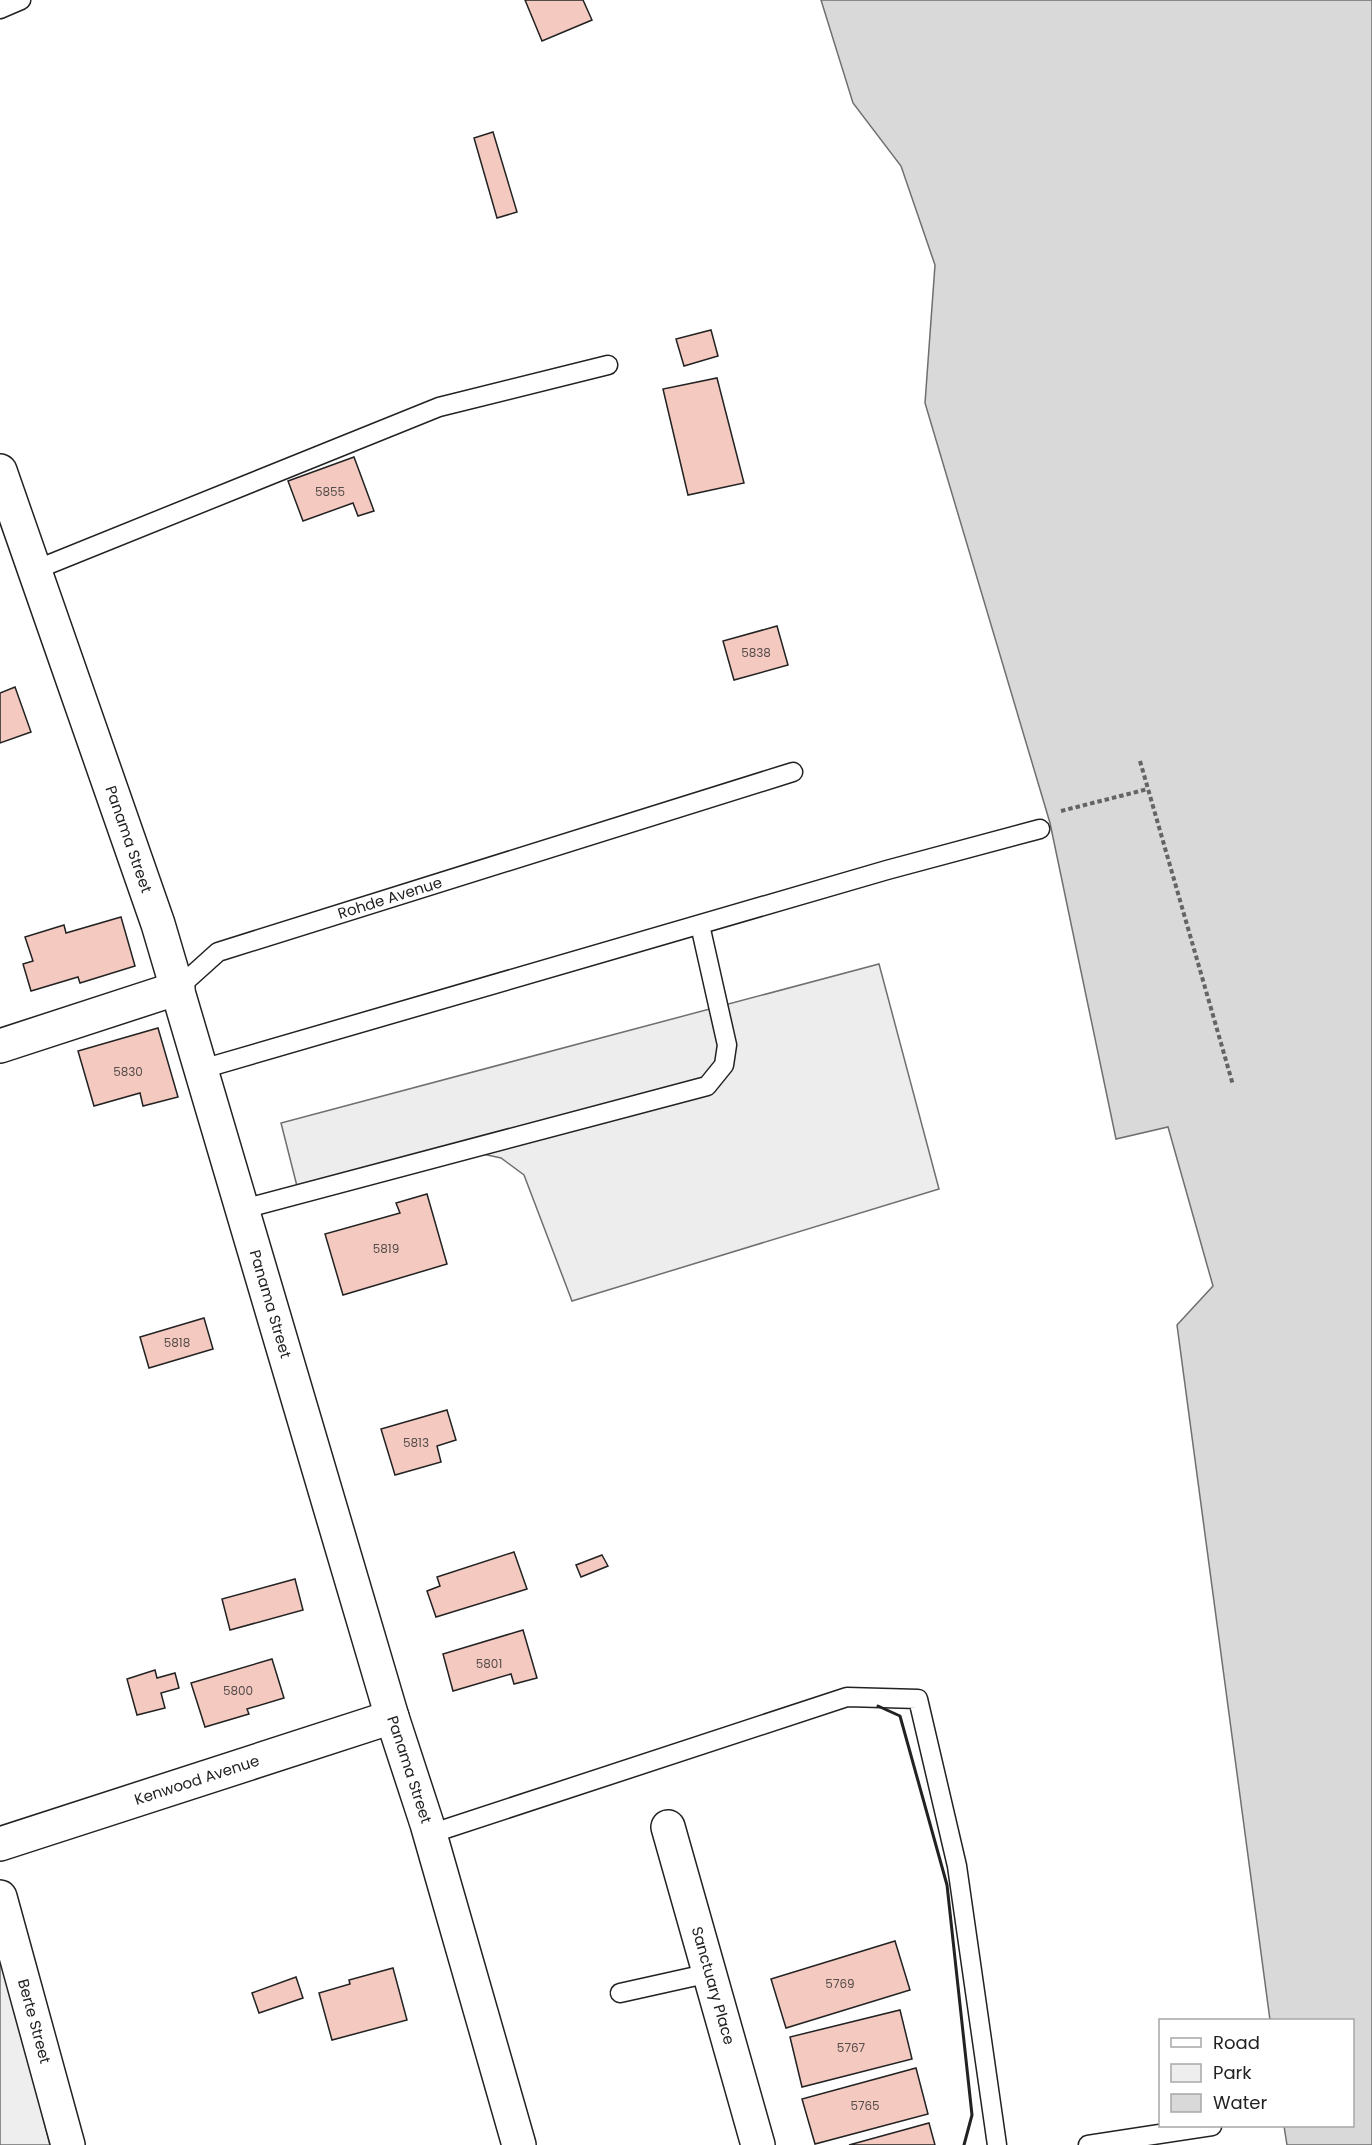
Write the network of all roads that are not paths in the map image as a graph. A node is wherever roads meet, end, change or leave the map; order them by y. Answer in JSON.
{"nodes":[{"id":1,"x":21,"y":0,"type":"edge"},
{"id":2,"x":0,"y":9,"type":"edge"},
{"id":3,"x":608,"y":365,"type":"dead end"},
{"id":4,"x":0,"y":471,"type":"edge"},
{"id":5,"x":35,"y":570,"type":"junction"},
{"id":6,"x":793,"y":772,"type":"dead end"},
{"id":7,"x":1040,"y":829,"type":"dead end"},
{"id":8,"x":700,"y":925,"type":"junction"},
{"id":9,"x":178,"y":988,"type":"junction"},
{"id":10,"x":0,"y":1046,"type":"edge"},
{"id":11,"x":202,"y":1070,"type":"junction"},
{"id":12,"x":243,"y":1209,"type":"junction"},
{"id":13,"x":393,"y":1716,"type":"junction"},
{"id":14,"x":668,"y":1827,"type":"dead end"},
{"id":15,"x":430,"y":1834,"type":"junction"},
{"id":16,"x":0,"y":1845,"type":"edge"},
{"id":17,"x":0,"y":1897,"type":"edge"},
{"id":18,"x":710,"y":1973,"type":"junction"},
{"id":19,"x":620,"y":1993,"type":"dead end"},
{"id":20,"x":1205,"y":2127,"type":"edge"},
{"id":21,"x":68,"y":2145,"type":"edge"},
{"id":22,"x":519,"y":2145,"type":"edge"},
{"id":23,"x":758,"y":2145,"type":"edge"},
{"id":24,"x":997,"y":2145,"type":"edge"},
{"id":25,"x":1088,"y":2145,"type":"edge"}],
"edges":[{"from":1,"to":2,"type":"lane"},
{"from":3,"to":5,"type":"lane"},
{"from":4,"to":5,"type":"street","name":"Panama Street"},
{"from":5,"to":9,"type":"street","name":"Panama Street"},
{"from":6,"to":9,"type":"lane","name":"Rohde Avenue"},
{"from":7,"to":8,"type":"lane"},
{"from":8,"to":11,"type":"lane"},
{"from":8,"to":12,"type":"lane"},
{"from":9,"to":10,"type":"street","name":"Rohde Avenue"},
{"from":9,"to":11,"type":"street","name":"Panama Street"},
{"from":11,"to":12,"type":"street","name":"Panama Street"},
{"from":12,"to":13,"type":"street","name":"Panama Street"},
{"from":13,"to":15,"type":"street","name":"Panama Street"},
{"from":13,"to":16,"type":"street","name":"Kenwood Avenue"},
{"from":14,"to":18,"type":"street","name":"Sanctuary Place"},
{"from":15,"to":22,"type":"street","name":"Panama Street"},
{"from":15,"to":24,"type":"lane"},
{"from":17,"to":21,"type":"street","name":"Berte Street"},
{"from":18,"to":19,"type":"lane"},
{"from":18,"to":23,"type":"street","name":"Sanctuary Place"},
{"from":20,"to":25,"type":"lane"}]}
